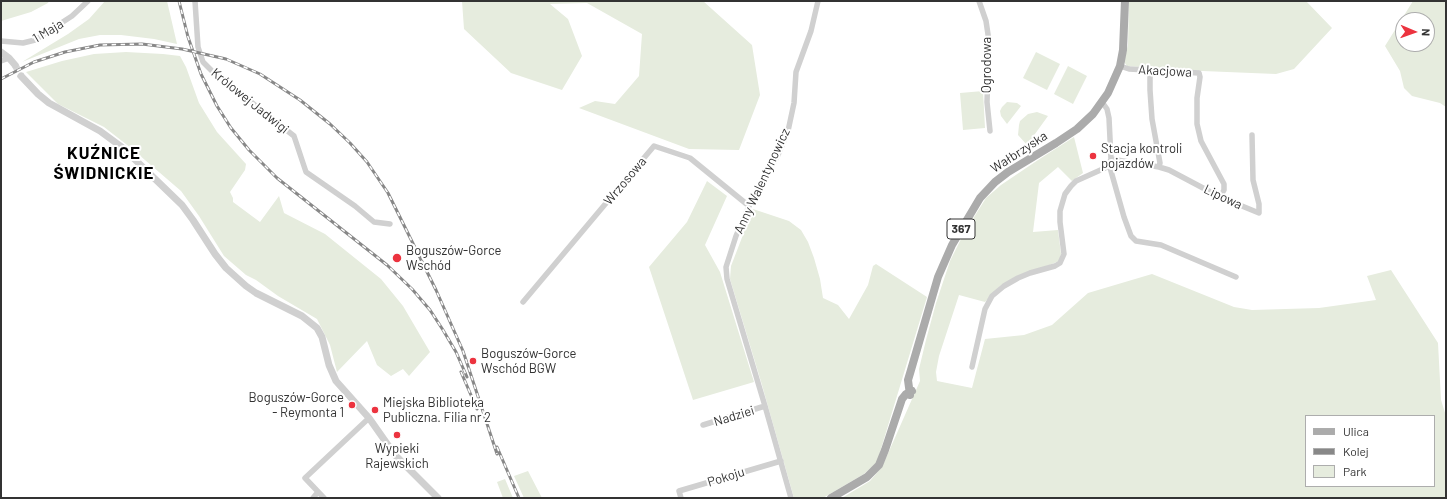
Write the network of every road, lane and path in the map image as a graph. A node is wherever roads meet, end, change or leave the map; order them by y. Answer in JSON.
{"nodes":[{"id":1,"x":88,"y":1,"type":"edge"},
{"id":2,"x":195,"y":1,"type":"edge"},
{"id":3,"x":818,"y":1,"type":"edge"},
{"id":4,"x":979,"y":1,"type":"edge"},
{"id":5,"x":1125,"y":1,"type":"edge"},
{"id":6,"x":1,"y":41,"type":"edge"},
{"id":7,"x":1,"y":52,"type":"edge"},
{"id":8,"x":9,"y":58,"type":"junction"},
{"id":9,"x":1,"y":60,"type":"edge"},
{"id":10,"x":15,"y":66,"type":"tunnel mouth"},
{"id":11,"x":1120,"y":66,"type":"junction"},
{"id":12,"x":1150,"y":70,"type":"junction"},
{"id":13,"x":21,"y":76,"type":"tunnel mouth"},
{"id":14,"x":1102,"y":102,"type":"junction"},
{"id":15,"x":990,"y":130,"type":"dead end"},
{"id":16,"x":1252,"y":135,"type":"dead end"},
{"id":17,"x":1110,"y":162,"type":"junction"},
{"id":18,"x":1159,"y":167,"type":"junction"},
{"id":19,"x":1220,"y":197,"type":"junction"},
{"id":20,"x":749,"y":206,"type":"junction"},
{"id":21,"x":390,"y":224,"type":"dead end"},
{"id":22,"x":1236,"y":277,"type":"dead end"},
{"id":23,"x":524,"y":302,"type":"dead end"},
{"id":24,"x":972,"y":367,"type":"dead end"},
{"id":25,"x":765,"y":406,"type":"junction"},
{"id":26,"x":369,"y":418,"type":"junction"},
{"id":27,"x":703,"y":425,"type":"dead end"},
{"id":28,"x":780,"y":461,"type":"junction"},
{"id":29,"x":318,"y":492,"type":"junction"},
{"id":30,"x":313,"y":498,"type":"edge"},
{"id":31,"x":324,"y":498,"type":"edge"},
{"id":32,"x":438,"y":498,"type":"edge"},
{"id":33,"x":681,"y":498,"type":"edge"},
{"id":34,"x":791,"y":498,"type":"edge"},
{"id":35,"x":831,"y":498,"type":"edge"}],
"edges":[{"from":1,"to":6,"type":"street","name":"1 Maja"},
{"from":2,"to":21,"type":"street","name":"Królowej Jadwigi"},
{"from":3,"to":20,"type":"street","name":"Anny Walentynowicz"},
{"from":4,"to":15,"type":"street","name":"Ogrodowa"},
{"from":5,"to":11,"type":"main road","name":"Wałbrzyska","number":"367"},
{"from":7,"to":8,"type":"street"},
{"from":8,"to":9,"type":"street"},
{"from":8,"to":10,"type":"street"},
{"from":11,"to":12,"type":"street","name":"Akacjowa"},
{"from":11,"to":14,"type":"main road","name":"Wałbrzyska","number":"367"},
{"from":12,"to":18,"type":"street"},
{"from":12,"to":19,"type":"street","name":"Akacjowa"},
{"from":13,"to":26,"type":"street"},
{"from":14,"to":17,"type":"street"},
{"from":14,"to":35,"type":"main road","name":"Wałbrzyska","number":"367"},
{"from":16,"to":19,"type":"street","name":"Lipowa"},
{"from":17,"to":18,"type":"street","name":"Lipowa"},
{"from":17,"to":22,"type":"street"},
{"from":17,"to":24,"type":"street"},
{"from":18,"to":19,"type":"street","name":"Lipowa"},
{"from":20,"to":23,"type":"street","name":"Wrzosowa"},
{"from":20,"to":25,"type":"street","name":"Anny Walentynowicz"},
{"from":25,"to":27,"type":"street","name":"Nadziei"},
{"from":25,"to":28,"type":"street","name":"Anny Walentynowicz"},
{"from":26,"to":29,"type":"street"},
{"from":26,"to":32,"type":"street"},
{"from":28,"to":33,"type":"street","name":"Pokoju"},
{"from":28,"to":34,"type":"street","name":"Anny Walentynowicz"},
{"from":29,"to":30,"type":"street"},
{"from":29,"to":31,"type":"street"}]}
